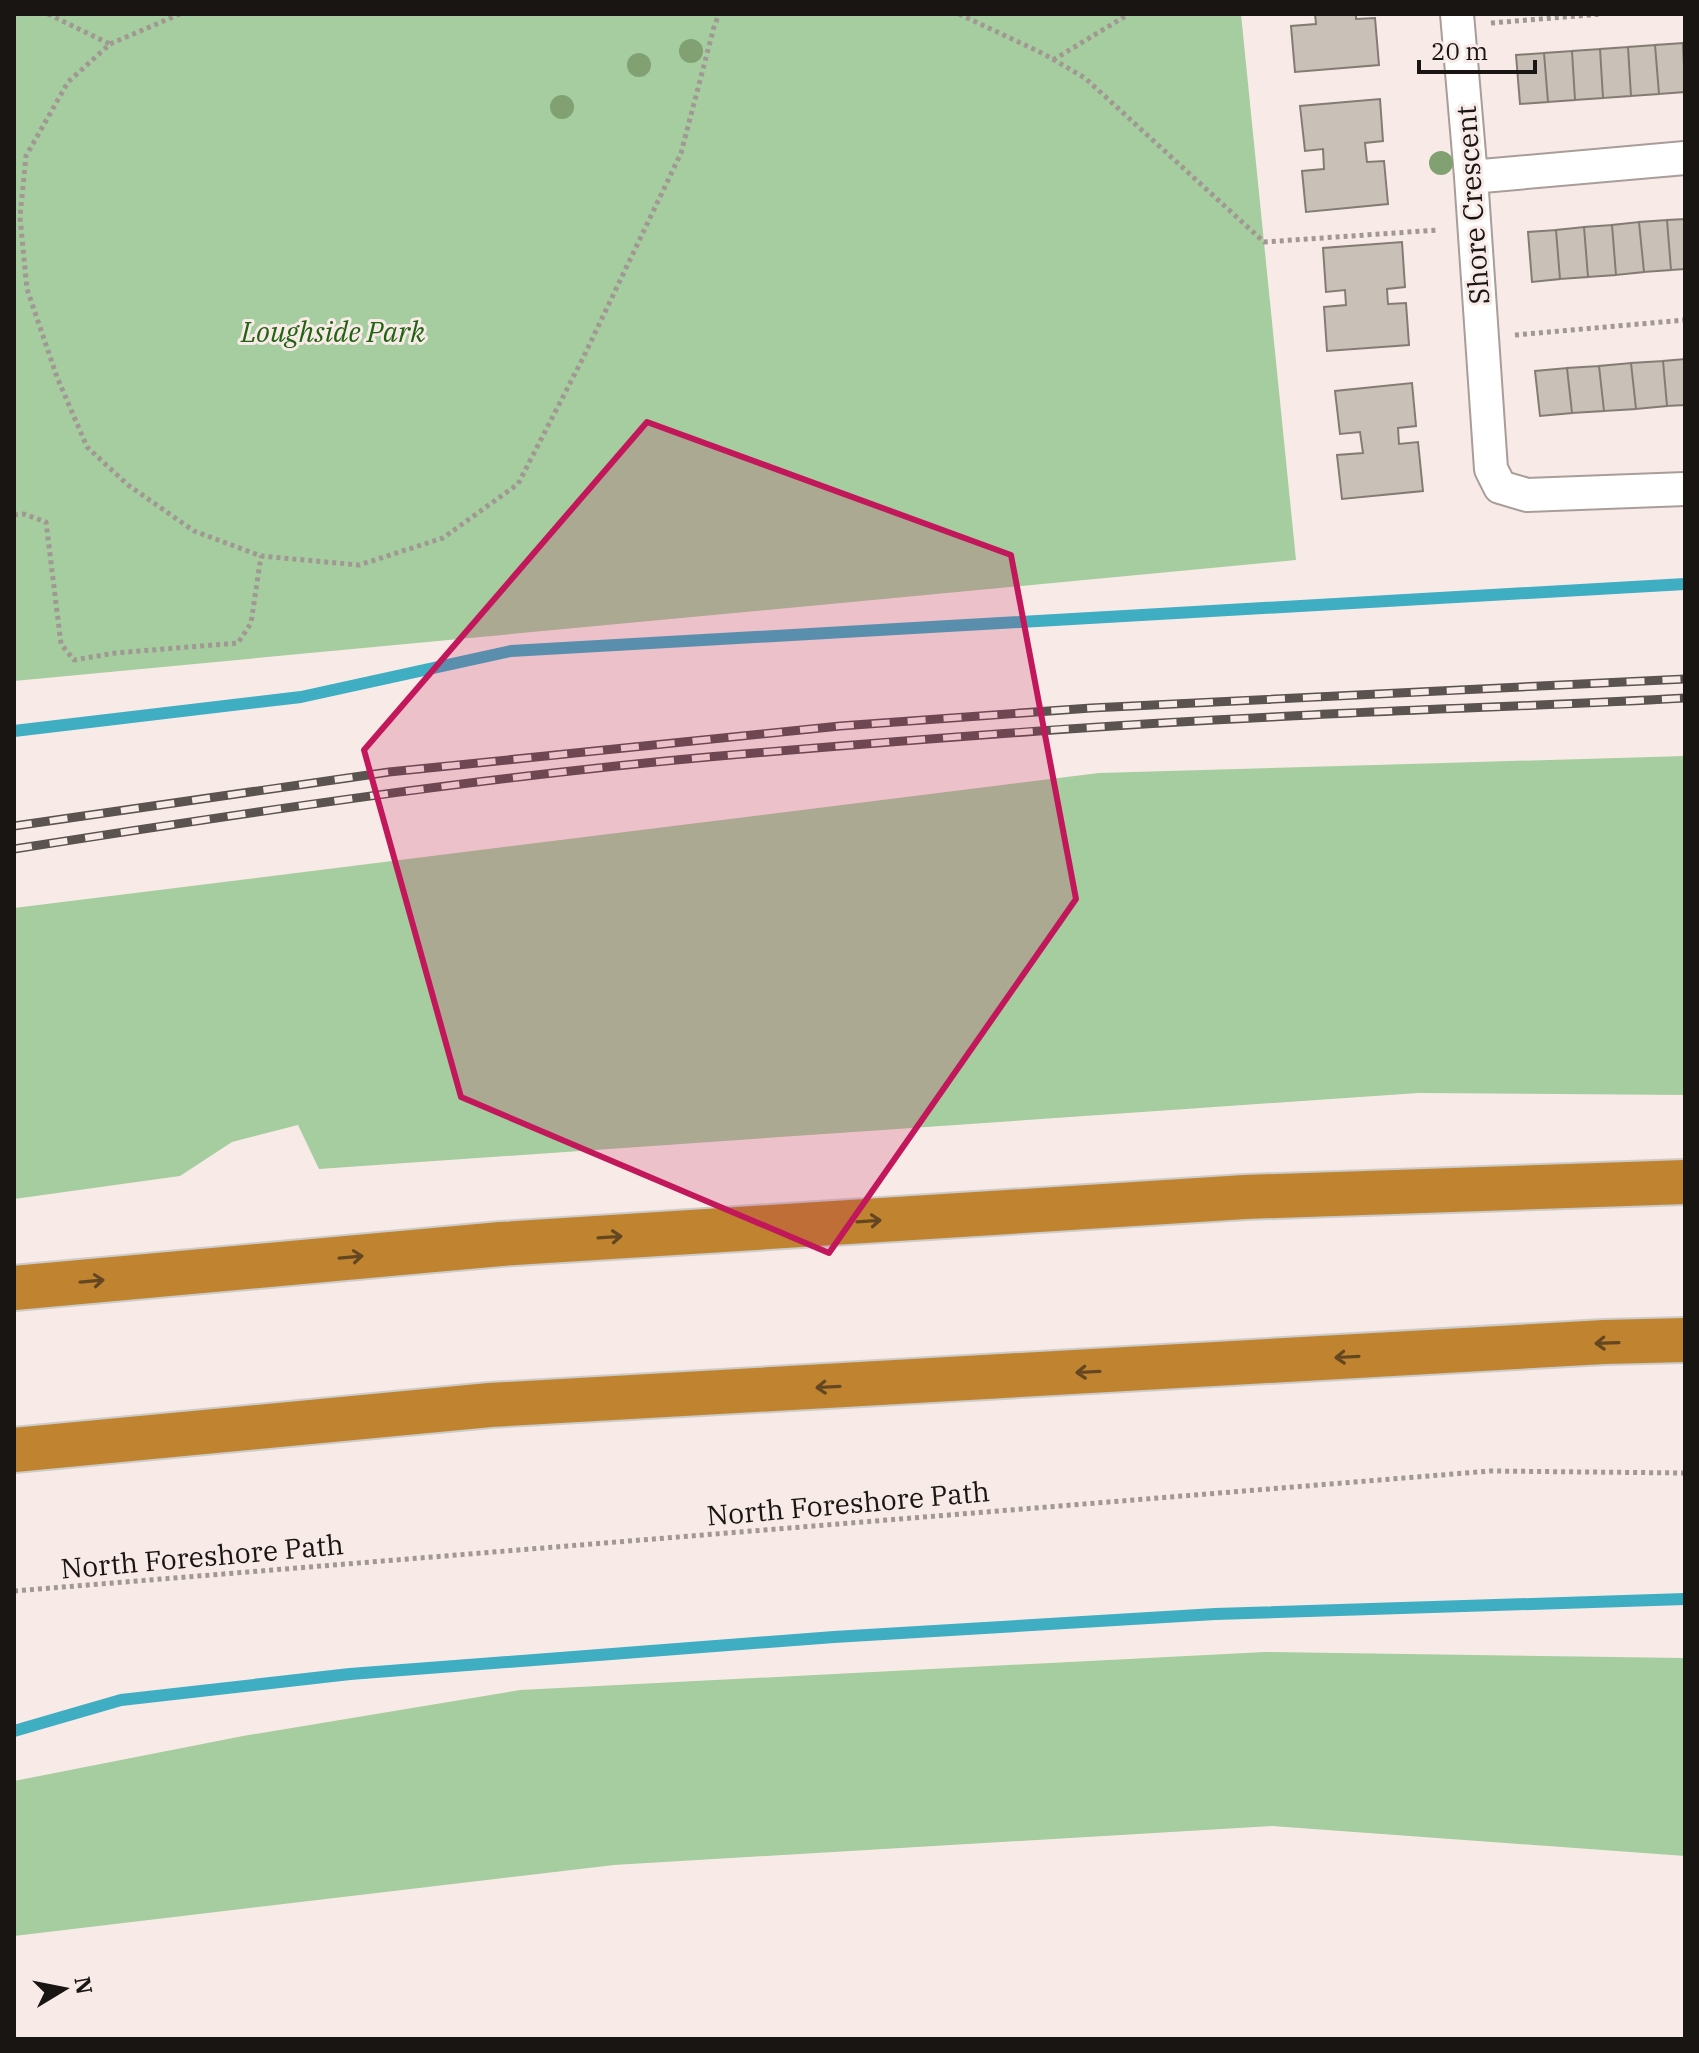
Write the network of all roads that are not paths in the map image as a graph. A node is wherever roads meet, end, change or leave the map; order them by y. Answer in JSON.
{"nodes":[{"id":1,"x":1458,"y":20,"type":"edge"},
{"id":2,"x":1685,"y":158,"type":"edge"},
{"id":3,"x":1471,"y":177,"type":"junction"},
{"id":4,"x":1685,"y":489,"type":"edge"},
{"id":5,"x":1685,"y":1182,"type":"edge"},
{"id":6,"x":14,"y":1288,"type":"edge"},
{"id":7,"x":1685,"y":1340,"type":"edge"},
{"id":8,"x":14,"y":1450,"type":"edge"}],
"edges":[{"from":1,"to":3,"type":"street","name":"Shore Crescent"},
{"from":2,"to":3,"type":"street"},
{"from":3,"to":4,"type":"street","name":"Shore Crescent"},
{"from":6,"to":5,"type":"highway","one_way":true},
{"from":7,"to":8,"type":"highway","one_way":true}]}
